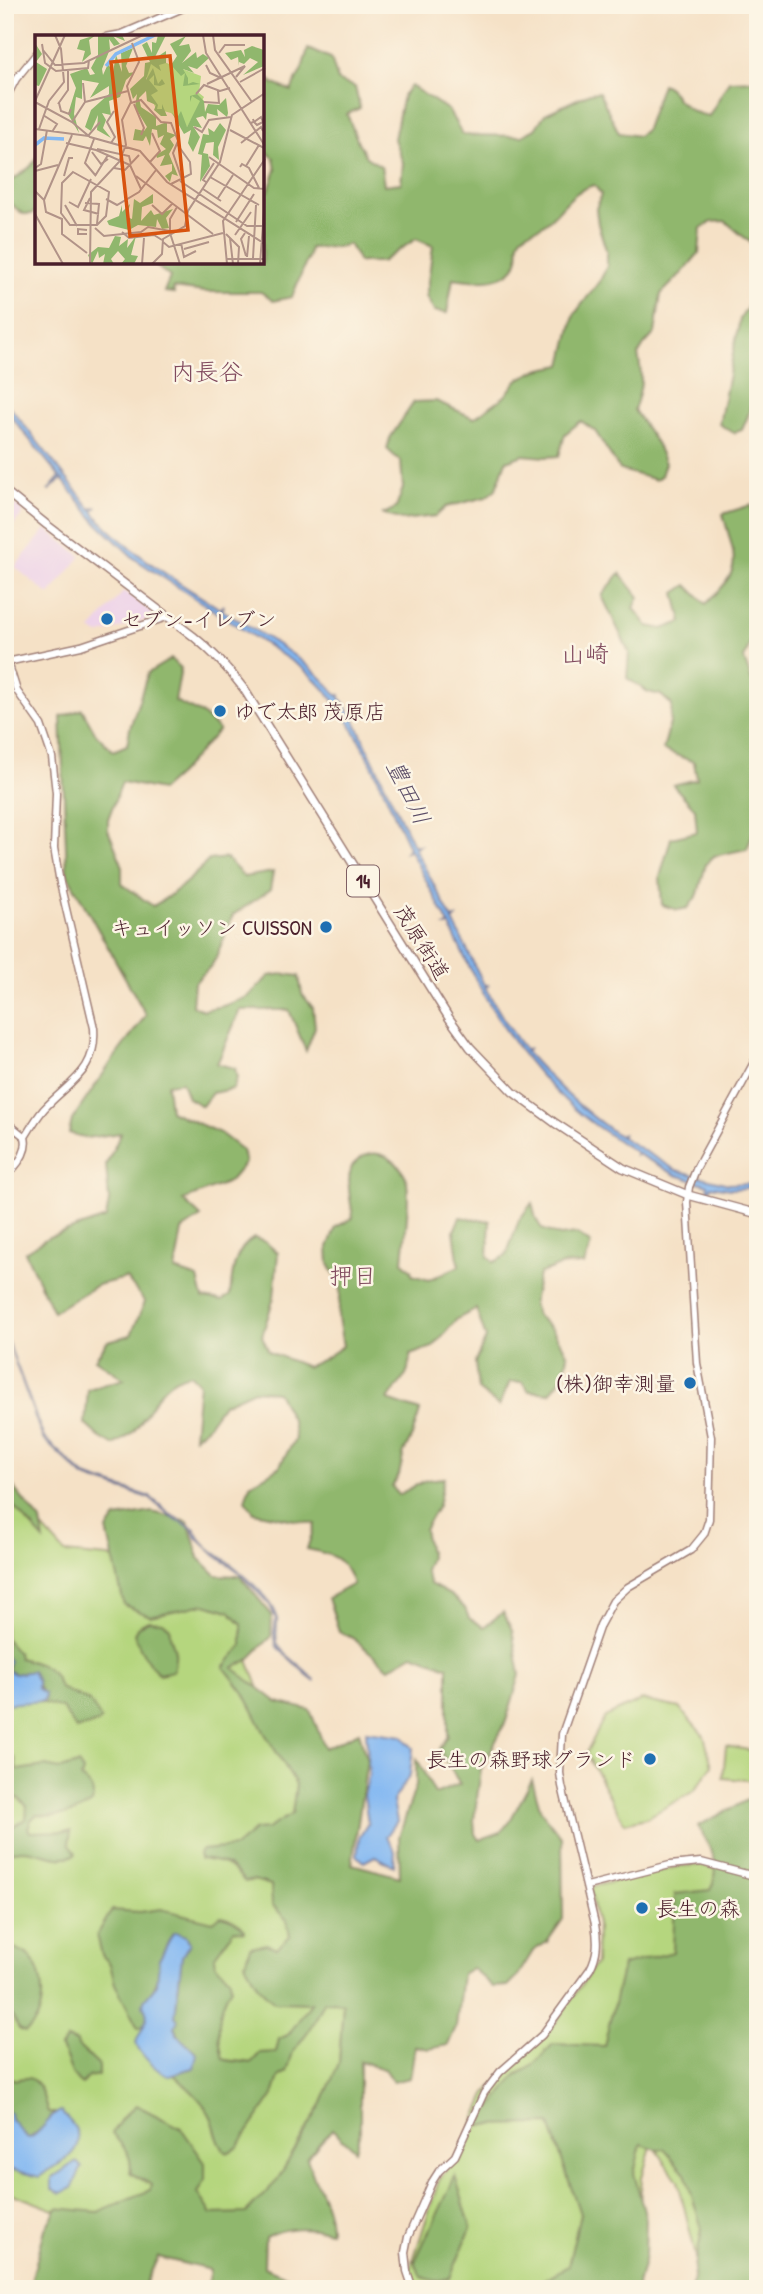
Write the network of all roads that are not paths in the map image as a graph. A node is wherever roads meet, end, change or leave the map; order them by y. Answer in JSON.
{"nodes":[{"id":1,"x":190,"y":5,"type":"edge"},
{"id":2,"x":116,"y":35,"type":"edge"},
{"id":3,"x":35,"y":55,"type":"edge"},
{"id":4,"x":5,"y":100,"type":"edge"},
{"id":5,"x":5,"y":491,"type":"edge"},
{"id":6,"x":167,"y":617,"type":"junction"},
{"id":7,"x":7,"y":662,"type":"edge"},
{"id":8,"x":758,"y":1055,"type":"edge"},
{"id":9,"x":5,"y":1121,"type":"edge"},
{"id":10,"x":25,"y":1137,"type":"junction"},
{"id":11,"x":13,"y":1169,"type":"dead end"},
{"id":12,"x":689,"y":1191,"type":"junction"},
{"id":13,"x":758,"y":1214,"type":"edge"},
{"id":14,"x":758,"y":1877,"type":"edge"},
{"id":15,"x":587,"y":1886,"type":"junction"},
{"id":16,"x":412,"y":2289,"type":"edge"}],
"edges":[{"from":1,"to":2,"type":"street"},
{"from":3,"to":4,"type":"street"},
{"from":5,"to":6,"type":"main road","name":"茂原街道","number":"14"},
{"from":6,"to":7,"type":"street"},
{"from":6,"to":12,"type":"main road","name":"茂原街道","number":"14"},
{"from":7,"to":10,"type":"street"},
{"from":8,"to":12,"type":"street"},
{"from":9,"to":10,"type":"street"},
{"from":10,"to":11,"type":"street"},
{"from":12,"to":13,"type":"main road","name":"茂原街道","number":"14"},
{"from":12,"to":15,"type":"street"},
{"from":14,"to":15,"type":"street"},
{"from":15,"to":16,"type":"street"}]}
